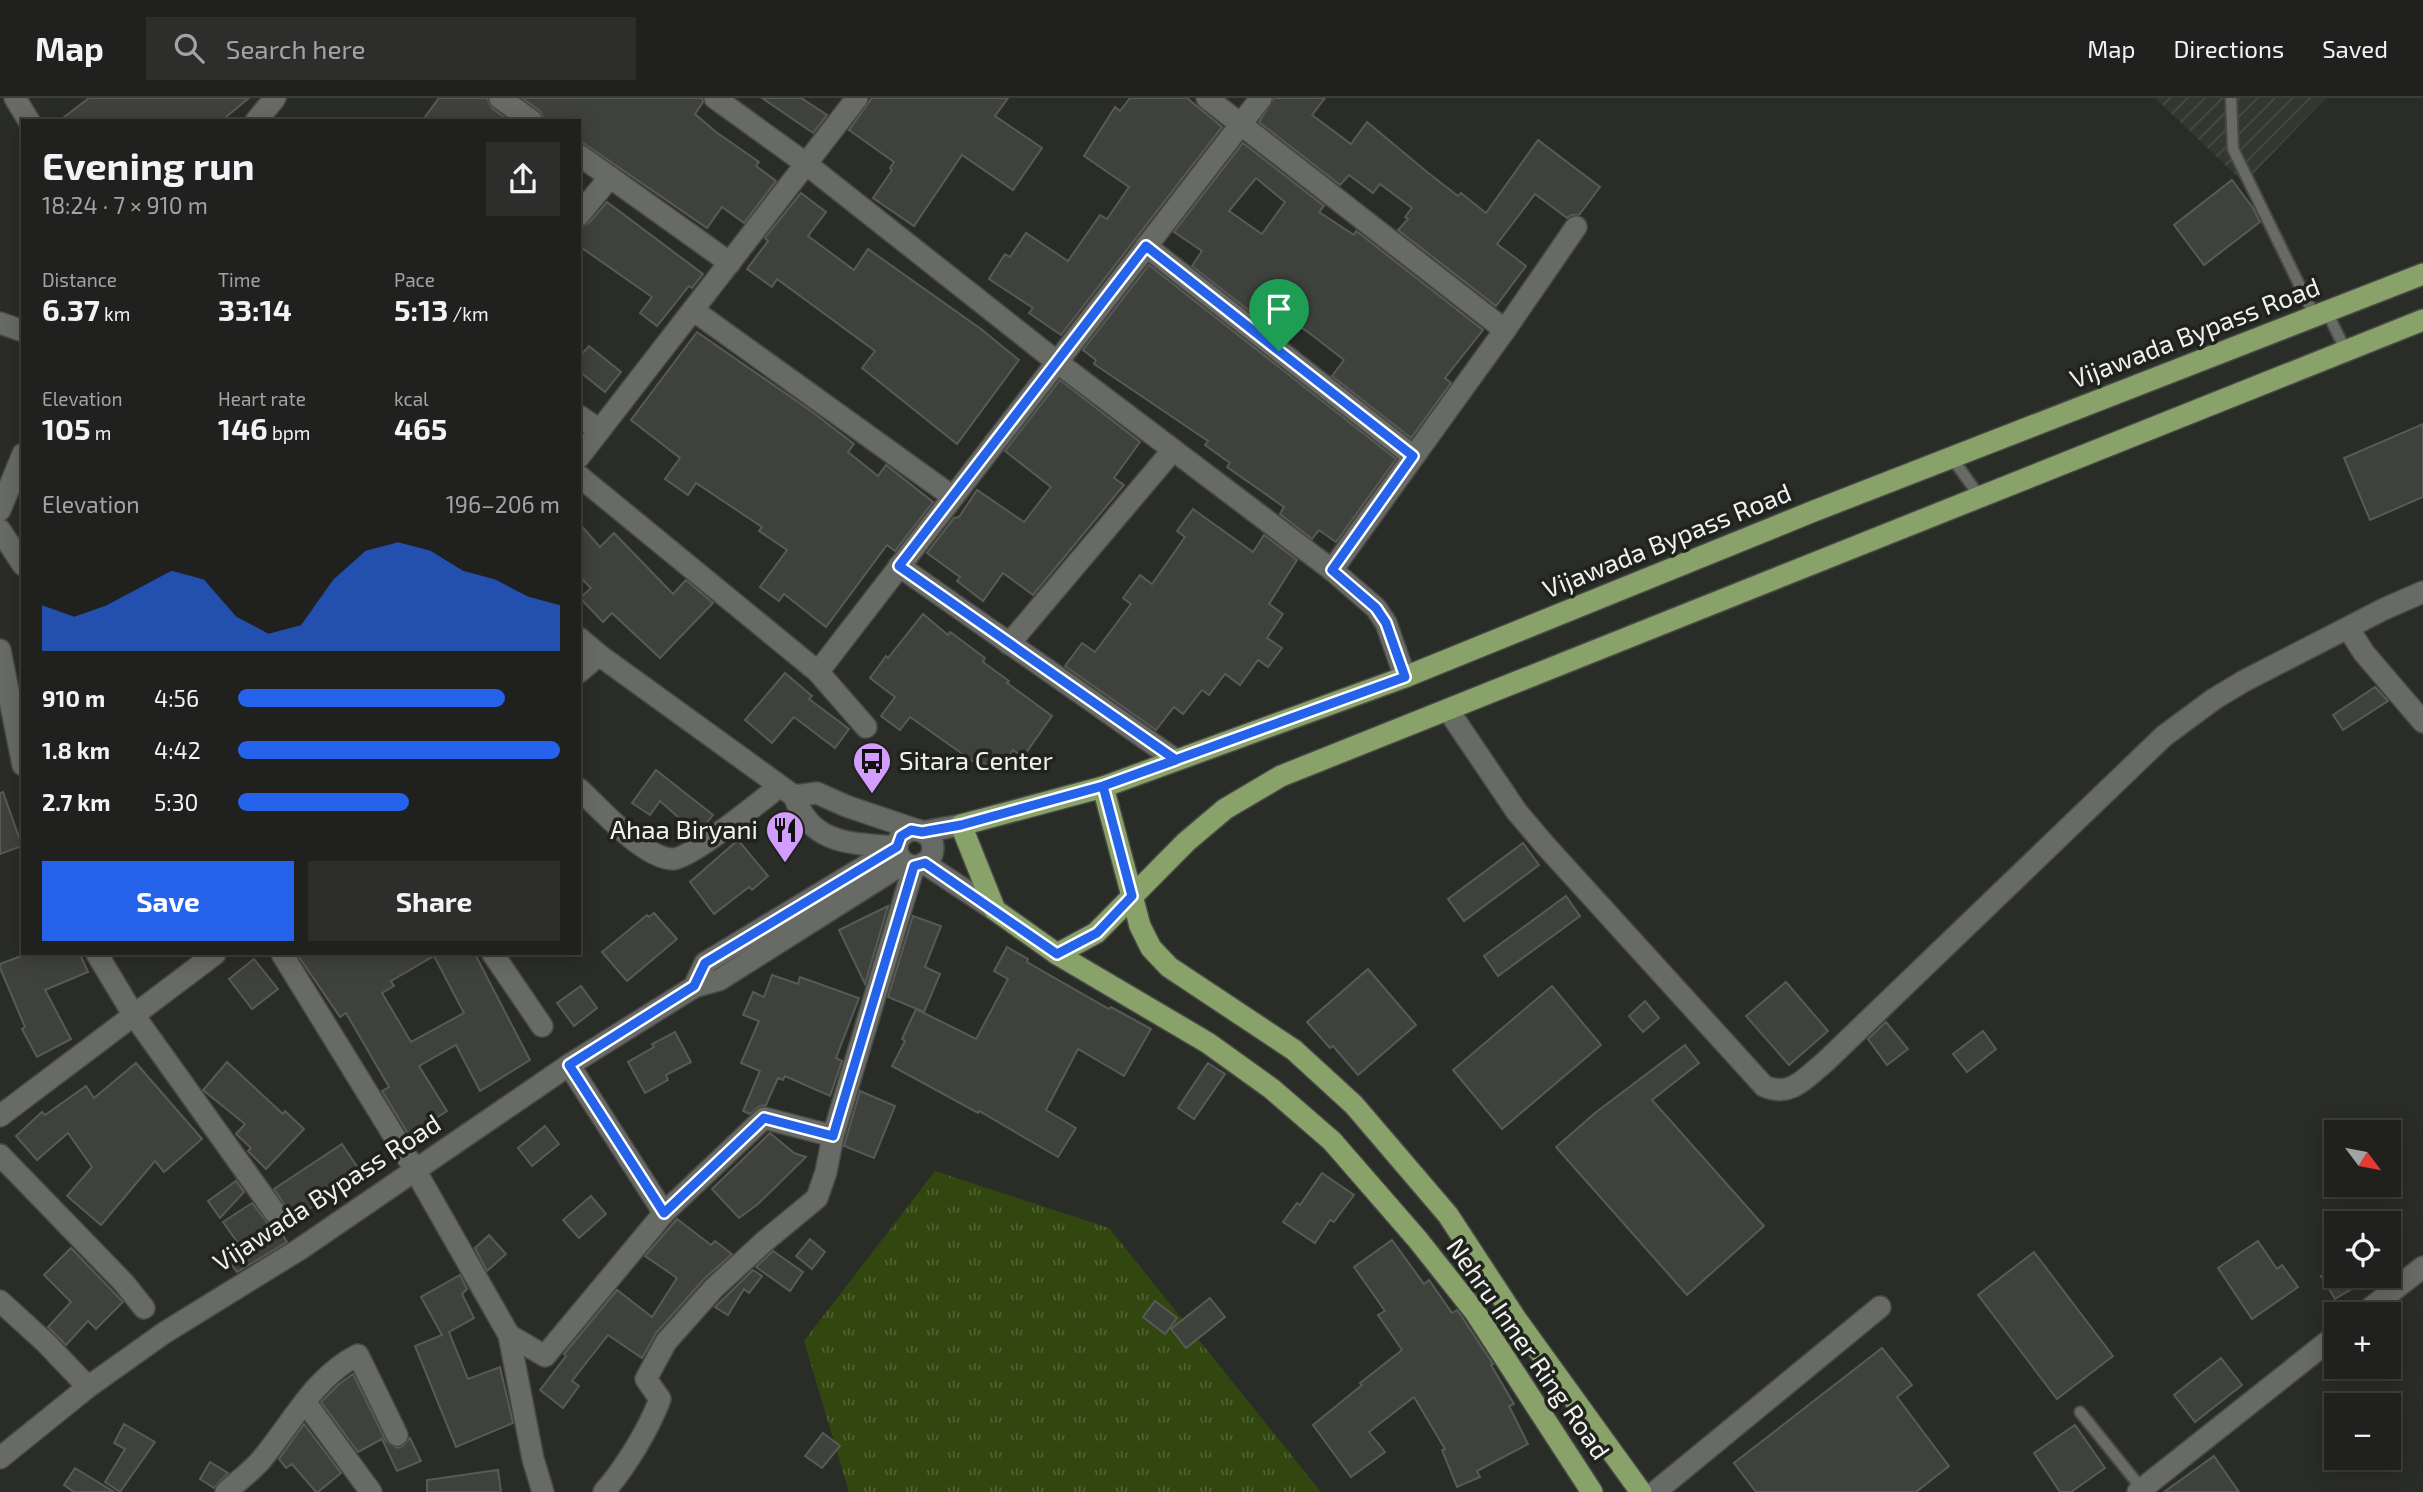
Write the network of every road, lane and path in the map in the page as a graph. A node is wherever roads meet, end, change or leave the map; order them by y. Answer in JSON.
{"nodes":[{"id":1,"x":15,"y":98,"type":"edge"},
{"id":2,"x":275,"y":98,"type":"edge"},
{"id":3,"x":500,"y":98,"type":"edge"},
{"id":4,"x":715,"y":98,"type":"edge"},
{"id":5,"x":857,"y":98,"type":"edge"},
{"id":6,"x":1207,"y":98,"type":"edge"},
{"id":7,"x":1261,"y":98,"type":"edge"},
{"id":8,"x":2231,"y":98,"type":"edge"},
{"id":9,"x":28,"y":119,"type":"edge"},
{"id":10,"x":258,"y":119,"type":"edge"},
{"id":11,"x":529,"y":119,"type":"edge"},
{"id":12,"x":1240,"y":124,"type":"junction"},
{"id":13,"x":581,"y":156,"type":"edge"},
{"id":14,"x":805,"y":163,"type":"junction"},
{"id":15,"x":610,"y":177,"type":"junction"},
{"id":16,"x":581,"y":213,"type":"edge"},
{"id":17,"x":1576,"y":227,"type":"dead end"},
{"id":18,"x":1146,"y":246,"type":"junction"},
{"id":19,"x":730,"y":263,"type":"junction"},
{"id":20,"x":2423,"y":274,"type":"edge"},
{"id":21,"x":693,"y":310,"type":"junction"},
{"id":22,"x":2321,"y":314,"type":"junction"},
{"id":23,"x":2423,"y":320,"type":"edge"},
{"id":24,"x":0,"y":323,"type":"edge"},
{"id":25,"x":21,"y":330,"type":"edge"},
{"id":26,"x":1505,"y":330,"type":"junction"},
{"id":27,"x":2346,"y":351,"type":"junction"},
{"id":28,"x":1057,"y":362,"type":"junction"},
{"id":29,"x":581,"y":417,"type":"edge"},
{"id":30,"x":600,"y":430,"type":"junction"},
{"id":31,"x":1173,"y":450,"type":"junction"},
{"id":32,"x":581,"y":454,"type":"edge"},
{"id":33,"x":1413,"y":456,"type":"junction"},
{"id":34,"x":21,"y":457,"type":"edge"},
{"id":35,"x":1952,"y":458,"type":"junction"},
{"id":36,"x":581,"y":478,"type":"edge"},
{"id":37,"x":4,"y":486,"type":"edge"},
{"id":38,"x":953,"y":497,"type":"junction"},
{"id":39,"x":1980,"y":497,"type":"junction"},
{"id":40,"x":0,"y":510,"type":"edge"},
{"id":41,"x":0,"y":530,"type":"edge"},
{"id":42,"x":21,"y":562,"type":"edge"},
{"id":43,"x":899,"y":566,"type":"junction"},
{"id":44,"x":1332,"y":570,"type":"junction"},
{"id":45,"x":2423,"y":592,"type":"edge"},
{"id":46,"x":2348,"y":628,"type":"junction"},
{"id":47,"x":581,"y":640,"type":"edge"},
{"id":48,"x":1009,"y":644,"type":"junction"},
{"id":49,"x":0,"y":650,"type":"edge"},
{"id":50,"x":599,"y":655,"type":"junction"},
{"id":51,"x":581,"y":671,"type":"edge"},
{"id":52,"x":818,"y":673,"type":"junction"},
{"id":53,"x":1405,"y":677,"type":"junction"},
{"id":54,"x":1448,"y":710,"type":"junction"},
{"id":55,"x":2423,"y":722,"type":"edge"},
{"id":56,"x":866,"y":727,"type":"dead end"},
{"id":57,"x":21,"y":755,"type":"edge"},
{"id":58,"x":1176,"y":760,"type":"junction"},
{"id":59,"x":1103,"y":786,"type":"junction"},
{"id":60,"x":581,"y":791,"type":"edge"},
{"id":61,"x":786,"y":791,"type":"junction"},
{"id":62,"x":961,"y":825,"type":"junction"},
{"id":63,"x":919,"y":831,"type":"junction"},
{"id":64,"x":910,"y":860,"type":"junction"},
{"id":65,"x":1132,"y":896,"type":"junction"},
{"id":66,"x":995,"y":911,"type":"junction"},
{"id":67,"x":1057,"y":954,"type":"junction"},
{"id":68,"x":98,"y":955,"type":"edge"},
{"id":69,"x":214,"y":955,"type":"edge"},
{"id":70,"x":283,"y":955,"type":"edge"},
{"id":71,"x":494,"y":955,"type":"edge"},
{"id":72,"x":133,"y":1014,"type":"junction"},
{"id":73,"x":542,"y":1026,"type":"dead end"},
{"id":74,"x":569,"y":1065,"type":"junction"},
{"id":75,"x":0,"y":1115,"type":"edge"},
{"id":76,"x":833,"y":1136,"type":"junction"},
{"id":77,"x":0,"y":1155,"type":"edge"},
{"id":78,"x":415,"y":1170,"type":"junction"},
{"id":79,"x":664,"y":1213,"type":"junction"},
{"id":80,"x":276,"y":1214,"type":"dead end"},
{"id":81,"x":2423,"y":1266,"type":"edge"},
{"id":82,"x":0,"y":1301,"type":"edge"},
{"id":83,"x":2378,"y":1302,"type":"edge"},
{"id":84,"x":1880,"y":1307,"type":"dead end"},
{"id":85,"x":144,"y":1308,"type":"dead end"},
{"id":86,"x":509,"y":1335,"type":"junction"},
{"id":87,"x":2324,"y":1345,"type":"edge"},
{"id":88,"x":88,"y":1387,"type":"junction"},
{"id":89,"x":305,"y":1402,"type":"junction"},
{"id":90,"x":2080,"y":1412,"type":"dead end"},
{"id":91,"x":397,"y":1434,"type":"dead end"},
{"id":92,"x":0,"y":1458,"type":"edge"},
{"id":93,"x":2140,"y":1491,"type":"edge"},
{"id":94,"x":226,"y":1492,"type":"edge"},
{"id":95,"x":371,"y":1492,"type":"edge"},
{"id":96,"x":543,"y":1492,"type":"edge"},
{"id":97,"x":604,"y":1492,"type":"edge"},
{"id":98,"x":1592,"y":1492,"type":"edge"},
{"id":99,"x":1641,"y":1492,"type":"edge"},
{"id":100,"x":1655,"y":1492,"type":"edge"}],
"edges":[{"from":1,"to":9,"type":"street"},
{"from":2,"to":10,"type":"street"},
{"from":3,"to":11,"type":"street"},
{"from":4,"to":14,"type":"street"},
{"from":5,"to":14,"type":"street"},
{"from":6,"to":12,"type":"street"},
{"from":7,"to":12,"type":"street"},
{"from":8,"to":22,"type":"lane"},
{"from":12,"to":18,"type":"street"},
{"from":12,"to":26,"type":"street"},
{"from":13,"to":15,"type":"street"},
{"from":14,"to":19,"type":"street"},
{"from":14,"to":28,"type":"street"},
{"from":15,"to":16,"type":"street"},
{"from":15,"to":19,"type":"street"},
{"from":17,"to":26,"type":"street"},
{"from":18,"to":28,"type":"street"},
{"from":18,"to":33,"type":"street"},
{"from":19,"to":21,"type":"street"},
{"from":20,"to":22,"type":"main road","name":"Vijawada Bypass Road"},
{"from":21,"to":30,"type":"street"},
{"from":21,"to":38,"type":"street"},
{"from":22,"to":27,"type":"lane"},
{"from":22,"to":35,"type":"main road","name":"Vijawada Bypass Road"},
{"from":23,"to":27,"type":"main road"},
{"from":24,"to":25,"type":"street"},
{"from":26,"to":33,"type":"street"},
{"from":27,"to":39,"type":"main road"},
{"from":28,"to":31,"type":"street"},
{"from":28,"to":38,"type":"street"},
{"from":29,"to":30,"type":"street"},
{"from":30,"to":32,"type":"street"},
{"from":31,"to":44,"type":"street"},
{"from":31,"to":48,"type":"street"},
{"from":33,"to":44,"type":"street"},
{"from":34,"to":37,"type":"street"},
{"from":35,"to":39,"type":"lane"},
{"from":35,"to":53,"type":"main road","name":"Vijawada Bypass Road"},
{"from":36,"to":52,"type":"street"},
{"from":37,"to":40,"type":"street"},
{"from":38,"to":43,"type":"street"},
{"from":39,"to":54,"type":"main road"},
{"from":41,"to":42,"type":"street"},
{"from":43,"to":48,"type":"street"},
{"from":43,"to":52,"type":"street"},
{"from":44,"to":53,"type":"street"},
{"from":45,"to":46,"type":"street"},
{"from":46,"to":54,"type":"street"},
{"from":46,"to":55,"type":"street"},
{"from":47,"to":50,"type":"street"},
{"from":48,"to":58,"type":"street"},
{"from":49,"to":57,"type":"street"},
{"from":50,"to":51,"type":"street"},
{"from":50,"to":61,"type":"street"},
{"from":52,"to":56,"type":"street"},
{"from":53,"to":58,"type":"main road","name":"Vijawada Bypass Road"},
{"from":54,"to":65,"type":"main road"},
{"from":58,"to":59,"type":"main road","name":"Vijawada Bypass Road"},
{"from":59,"to":62,"type":"main road","name":"Vijawada Bypass Road"},
{"from":59,"to":65,"type":"main road","name":"Nehru Inner Ring Road"},
{"from":60,"to":61,"type":"street"},
{"from":61,"to":63,"type":"street"},
{"from":61,"to":64,"type":"street"},
{"from":62,"to":63,"type":"street","name":"Vijawada Bypass Road"},
{"from":62,"to":66,"type":"main road"},
{"from":63,"to":64,"type":"street","name":"Vijawada Bypass Road"},
{"from":63,"to":64,"type":"street"},
{"from":64,"to":66,"type":"street"},
{"from":64,"to":74,"type":"street","name":"Vijawada Bypass Road"},
{"from":64,"to":76,"type":"street"},
{"from":65,"to":67,"type":"main road"},
{"from":65,"to":99,"type":"main road","name":"Nehru Inner Ring Road"},
{"from":66,"to":67,"type":"main road","name":"Nehru Inner Ring Road"},
{"from":67,"to":98,"type":"main road","name":"Nehru Inner Ring Road"},
{"from":68,"to":72,"type":"street"},
{"from":69,"to":72,"type":"street"},
{"from":70,"to":78,"type":"street"},
{"from":71,"to":73,"type":"street"},
{"from":72,"to":75,"type":"street"},
{"from":72,"to":80,"type":"street"},
{"from":74,"to":78,"type":"street","name":"Vijawada Bypass Road"},
{"from":74,"to":79,"type":"street"},
{"from":76,"to":79,"type":"street"},
{"from":76,"to":97,"type":"street"},
{"from":77,"to":85,"type":"street"},
{"from":78,"to":86,"type":"street"},
{"from":78,"to":88,"type":"street","name":"Vijawada Bypass Road"},
{"from":79,"to":86,"type":"street"},
{"from":81,"to":83,"type":"street"},
{"from":82,"to":88,"type":"street"},
{"from":84,"to":100,"type":"street"},
{"from":86,"to":96,"type":"street"},
{"from":87,"to":93,"type":"street"},
{"from":88,"to":92,"type":"street","name":"Vijawada Bypass Road"},
{"from":89,"to":91,"type":"street"},
{"from":89,"to":94,"type":"street"},
{"from":89,"to":95,"type":"street"},
{"from":90,"to":93,"type":"lane"}]}
